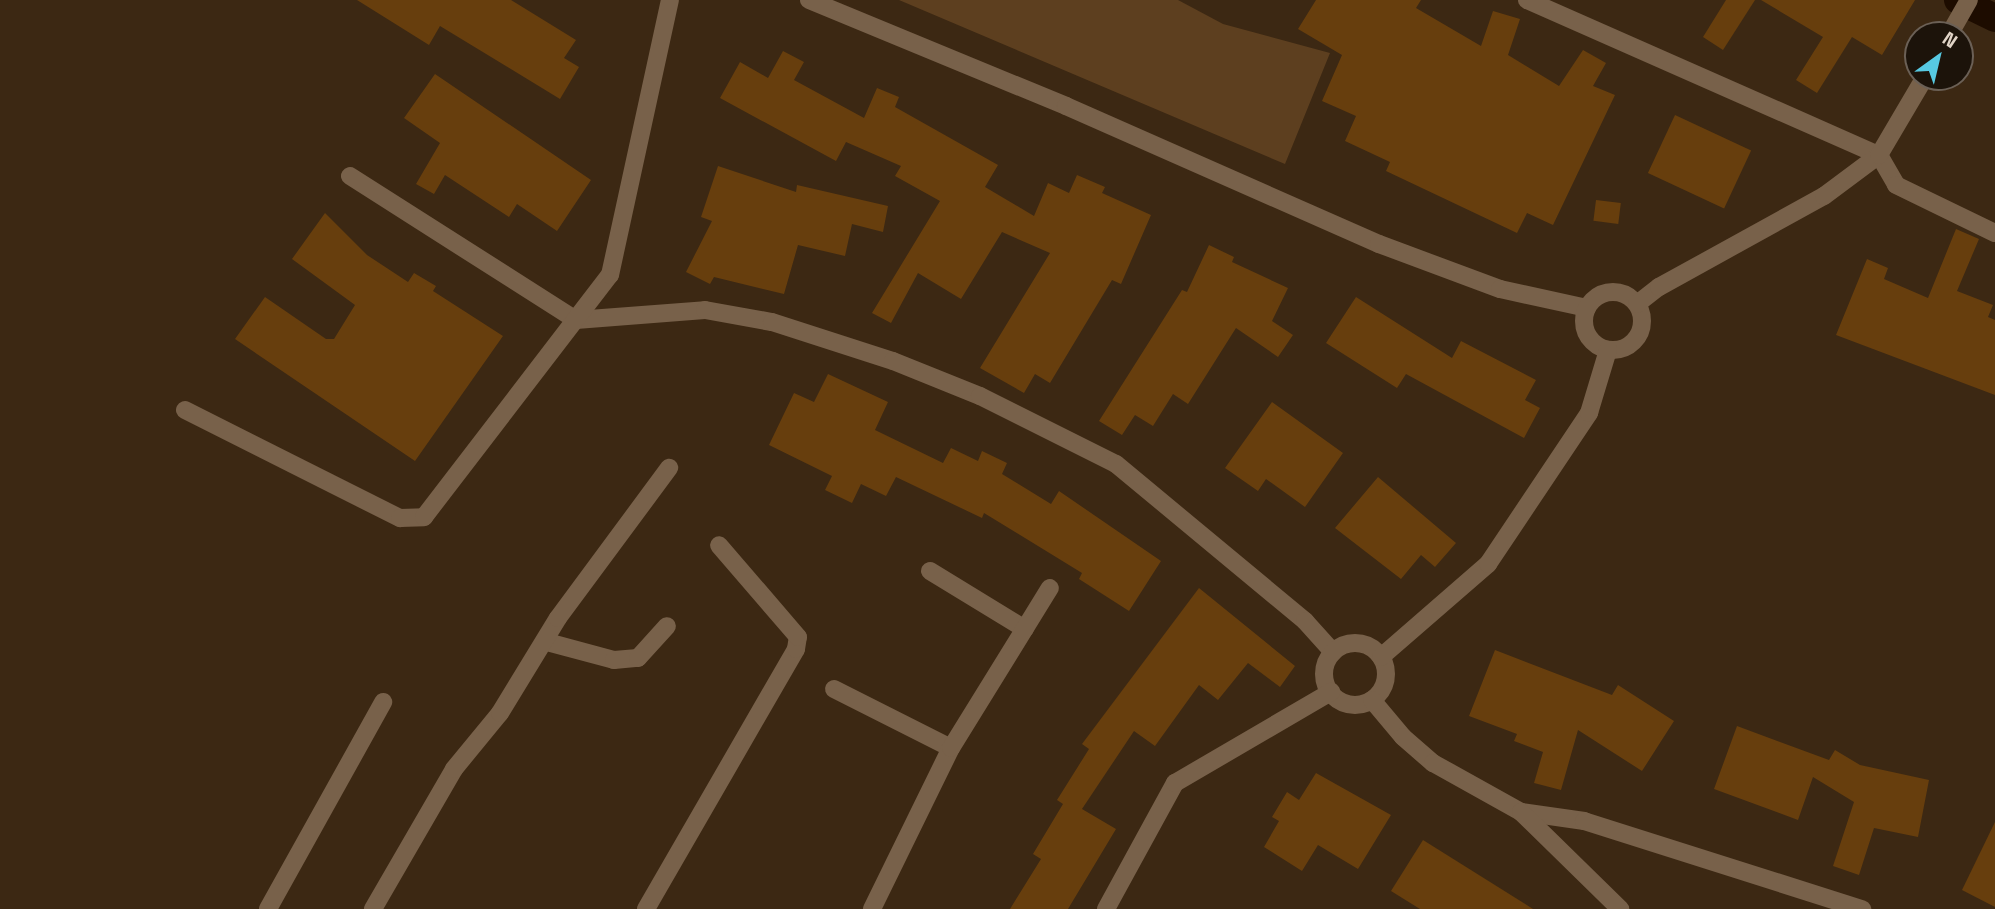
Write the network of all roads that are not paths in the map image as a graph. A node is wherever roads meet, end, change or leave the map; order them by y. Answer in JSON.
{"nodes":[{"id":1,"x":670,"y":0,"type":"edge"},
{"id":2,"x":809,"y":0,"type":"edge"},
{"id":3,"x":1527,"y":0,"type":"edge"},
{"id":4,"x":1969,"y":0,"type":"edge"},
{"id":5,"x":1957,"y":21,"type":"edge"},
{"id":6,"x":1917,"y":91,"type":"edge"},
{"id":7,"x":1879,"y":155,"type":"junction"},
{"id":8,"x":350,"y":176,"type":"dead end"},
{"id":9,"x":1995,"y":233,"type":"edge"},
{"id":10,"x":1637,"y":304,"type":"junction"},
{"id":11,"x":1587,"y":308,"type":"junction"},
{"id":12,"x":576,"y":320,"type":"junction"},
{"id":13,"x":1608,"y":350,"type":"junction"},
{"id":14,"x":185,"y":410,"type":"dead end"},
{"id":15,"x":669,"y":468,"type":"dead end"},
{"id":16,"x":719,"y":545,"type":"dead end"},
{"id":17,"x":930,"y":571,"type":"dead end"},
{"id":18,"x":1050,"y":588,"type":"dead end"},
{"id":19,"x":667,"y":626,"type":"dead end"},
{"id":20,"x":1025,"y":629,"type":"junction"},
{"id":21,"x":547,"y":642,"type":"junction"},
{"id":22,"x":1333,"y":653,"type":"junction"},
{"id":23,"x":1381,"y":657,"type":"junction"},
{"id":24,"x":834,"y":690,"type":"dead end"},
{"id":25,"x":1331,"y":692,"type":"junction"},
{"id":26,"x":1372,"y":700,"type":"junction"},
{"id":27,"x":383,"y":702,"type":"dead end"},
{"id":28,"x":951,"y":748,"type":"junction"},
{"id":29,"x":1521,"y":812,"type":"junction"},
{"id":30,"x":1811,"y":901,"type":"edge"},
{"id":31,"x":268,"y":909,"type":"edge"},
{"id":32,"x":373,"y":909,"type":"edge"},
{"id":33,"x":646,"y":909,"type":"edge"},
{"id":34,"x":872,"y":909,"type":"edge"},
{"id":35,"x":1106,"y":909,"type":"edge"},
{"id":36,"x":1620,"y":909,"type":"edge"},
{"id":37,"x":1862,"y":909,"type":"edge"}],
"edges":[{"from":1,"to":12,"type":"street"},
{"from":2,"to":11,"type":"street"},
{"from":3,"to":7,"type":"street"},
{"from":4,"to":5,"type":"street"},
{"from":6,"to":7,"type":"street"},
{"from":7,"to":9,"type":"street"},
{"from":7,"to":10,"type":"street"},
{"from":8,"to":12,"type":"street"},
{"from":10,"to":11,"type":"street"},
{"from":10,"to":13,"type":"street"},
{"from":11,"to":13,"type":"street"},
{"from":12,"to":14,"type":"street"},
{"from":12,"to":22,"type":"street"},
{"from":13,"to":23,"type":"street"},
{"from":15,"to":21,"type":"street"},
{"from":16,"to":33,"type":"street"},
{"from":17,"to":20,"type":"street"},
{"from":18,"to":20,"type":"street"},
{"from":19,"to":21,"type":"street"},
{"from":20,"to":28,"type":"street"},
{"from":21,"to":32,"type":"street"},
{"from":22,"to":23,"type":"street"},
{"from":22,"to":25,"type":"street"},
{"from":23,"to":26,"type":"street"},
{"from":24,"to":28,"type":"street"},
{"from":25,"to":26,"type":"street"},
{"from":25,"to":35,"type":"street"},
{"from":26,"to":29,"type":"street"},
{"from":27,"to":31,"type":"street"},
{"from":28,"to":34,"type":"street"},
{"from":29,"to":30,"type":"street"},
{"from":29,"to":36,"type":"street"},
{"from":30,"to":37,"type":"street"}]}
